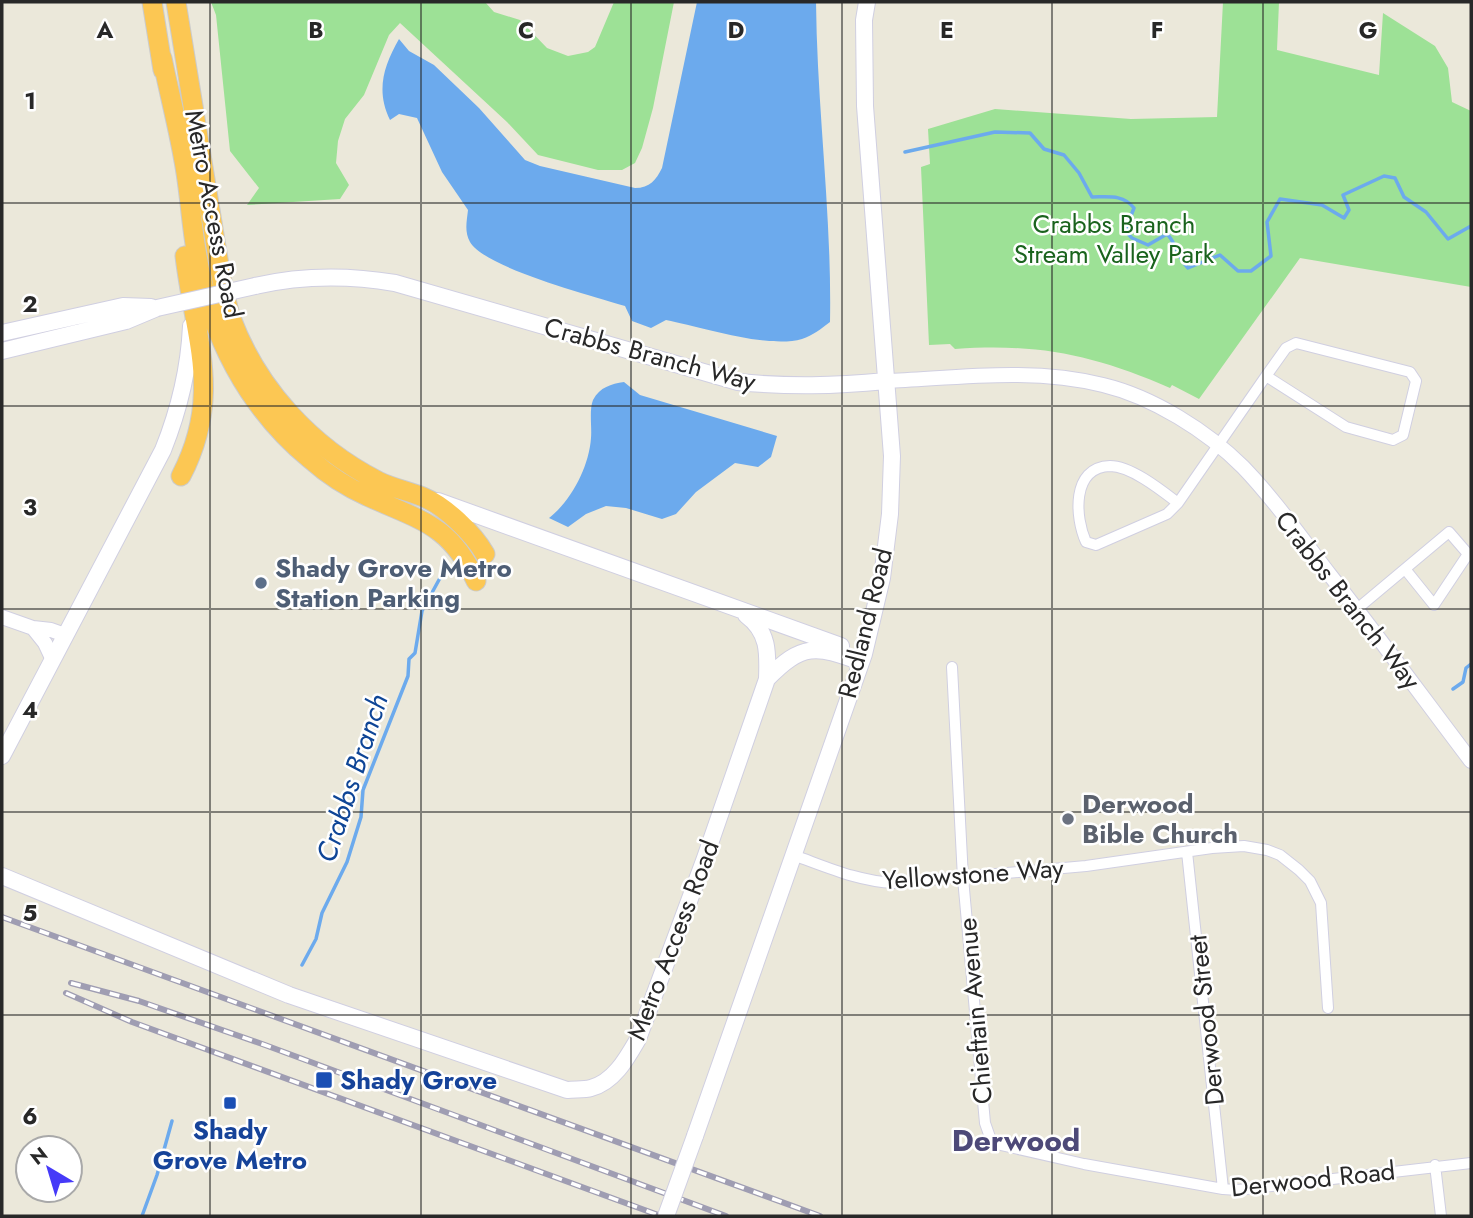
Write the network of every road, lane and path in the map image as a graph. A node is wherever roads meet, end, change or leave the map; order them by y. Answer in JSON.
{"nodes":[{"id":1,"x":152,"y":2,"type":"edge"},
{"id":2,"x":176,"y":2,"type":"edge"},
{"id":3,"x":867,"y":2,"type":"edge"},
{"id":4,"x":162,"y":58,"type":"junction"},
{"id":5,"x":157,"y":308,"type":"junction"},
{"id":6,"x":192,"y":310,"type":"junction"},
{"id":7,"x":2,"y":333,"type":"edge"},
{"id":8,"x":2,"y":351,"type":"edge"},
{"id":9,"x":1266,"y":376,"type":"junction"},
{"id":10,"x":886,"y":381,"type":"junction"},
{"id":11,"x":1218,"y":446,"type":"junction"},
{"id":12,"x":181,"y":476,"type":"dead end"},
{"id":13,"x":425,"y":498,"type":"junction"},
{"id":14,"x":1178,"y":503,"type":"junction"},
{"id":15,"x":485,"y":554,"type":"dead end"},
{"id":16,"x":1405,"y":569,"type":"junction"},
{"id":17,"x":476,"y":581,"type":"dead end"},
{"id":18,"x":739,"y":609,"type":"junction"},
{"id":19,"x":1357,"y":609,"type":"junction"},
{"id":20,"x":2,"y":617,"type":"edge"},
{"id":21,"x":33,"y":628,"type":"junction"},
{"id":22,"x":65,"y":635,"type":"junction"},
{"id":23,"x":862,"y":657,"type":"junction"},
{"id":24,"x":53,"y":660,"type":"junction"},
{"id":25,"x":952,"y":667,"type":"dead end"},
{"id":26,"x":767,"y":679,"type":"junction"},
{"id":27,"x":2,"y":756,"type":"edge"},
{"id":28,"x":1471,"y":761,"type":"edge"},
{"id":29,"x":1187,"y":852,"type":"junction"},
{"id":30,"x":793,"y":856,"type":"junction"},
{"id":31,"x":2,"y":876,"type":"edge"},
{"id":32,"x":963,"y":878,"type":"junction"},
{"id":33,"x":1328,"y":1008,"type":"dead end"},
{"id":34,"x":992,"y":1143,"type":"joint"},
{"id":35,"x":1471,"y":1163,"type":"edge"},
{"id":36,"x":1435,"y":1166,"type":"junction"},
{"id":37,"x":1223,"y":1189,"type":"junction"},
{"id":38,"x":666,"y":1216,"type":"edge"},
{"id":39,"x":1441,"y":1216,"type":"edge"}],
"edges":[{"from":1,"to":4,"type":"highway","name":"Metro Access Road"},
{"from":2,"to":13,"type":"highway","name":"Metro Access Road"},
{"from":3,"to":10,"type":"main road","name":"Redland Road"},
{"from":4,"to":6,"type":"highway","name":"Metro Access Road"},
{"from":4,"to":17,"type":"highway"},
{"from":5,"to":7,"type":"main road","name":"Crabbs Branch Way"},
{"from":5,"to":8,"type":"main road","name":"Crabbs Branch Way"},
{"from":5,"to":10,"type":"main road","name":"Crabbs Branch Way","bridge":true},
{"from":6,"to":12,"type":"highway"},
{"from":6,"to":22,"type":"main road","name":"Metro Access Road"},
{"from":9,"to":9,"type":"street"},
{"from":9,"to":11,"type":"street"},
{"from":10,"to":11,"type":"street","name":"Crabbs Branch Way"},
{"from":10,"to":23,"type":"main road","name":"Redland Road"},
{"from":11,"to":14,"type":"street"},
{"from":11,"to":19,"type":"street","name":"Crabbs Branch Way"},
{"from":13,"to":15,"type":"highway"},
{"from":13,"to":18,"type":"main road","name":"Metro Access Road"},
{"from":14,"to":14,"type":"street"},
{"from":16,"to":16,"type":"street"},
{"from":16,"to":19,"type":"street"},
{"from":18,"to":23,"type":"main road","name":"Metro Access Road"},
{"from":18,"to":26,"type":"main road"},
{"from":19,"to":28,"type":"street","name":"Crabbs Branch Way"},
{"from":20,"to":21,"type":"street"},
{"from":21,"to":22,"type":"street"},
{"from":21,"to":24,"type":"street"},
{"from":22,"to":24,"type":"main road","name":"Metro Access Road"},
{"from":23,"to":26,"type":"main road"},
{"from":23,"to":30,"type":"main road","name":"Redland Road"},
{"from":24,"to":27,"type":"main road","name":"Metro Access Road"},
{"from":25,"to":32,"type":"street","name":"Chieftain Avenue"},
{"from":26,"to":31,"type":"main road","name":"Metro Access Road"},
{"from":29,"to":32,"type":"street","name":"Yellowstone Way"},
{"from":29,"to":33,"type":"street","name":"Yellowstone Way"},
{"from":29,"to":37,"type":"street","name":"Derwood Street"},
{"from":30,"to":32,"type":"street","name":"Yellowstone Way"},
{"from":30,"to":38,"type":"main road","name":"Redland Road","bridge":true},
{"from":32,"to":34,"type":"street","name":"Chieftain Avenue"},
{"from":34,"to":37,"type":"street","name":"Derwood Road"},
{"from":35,"to":36,"type":"street","name":"Derwood Road"},
{"from":36,"to":37,"type":"street","name":"Derwood Road"},
{"from":36,"to":39,"type":"street"}]}
